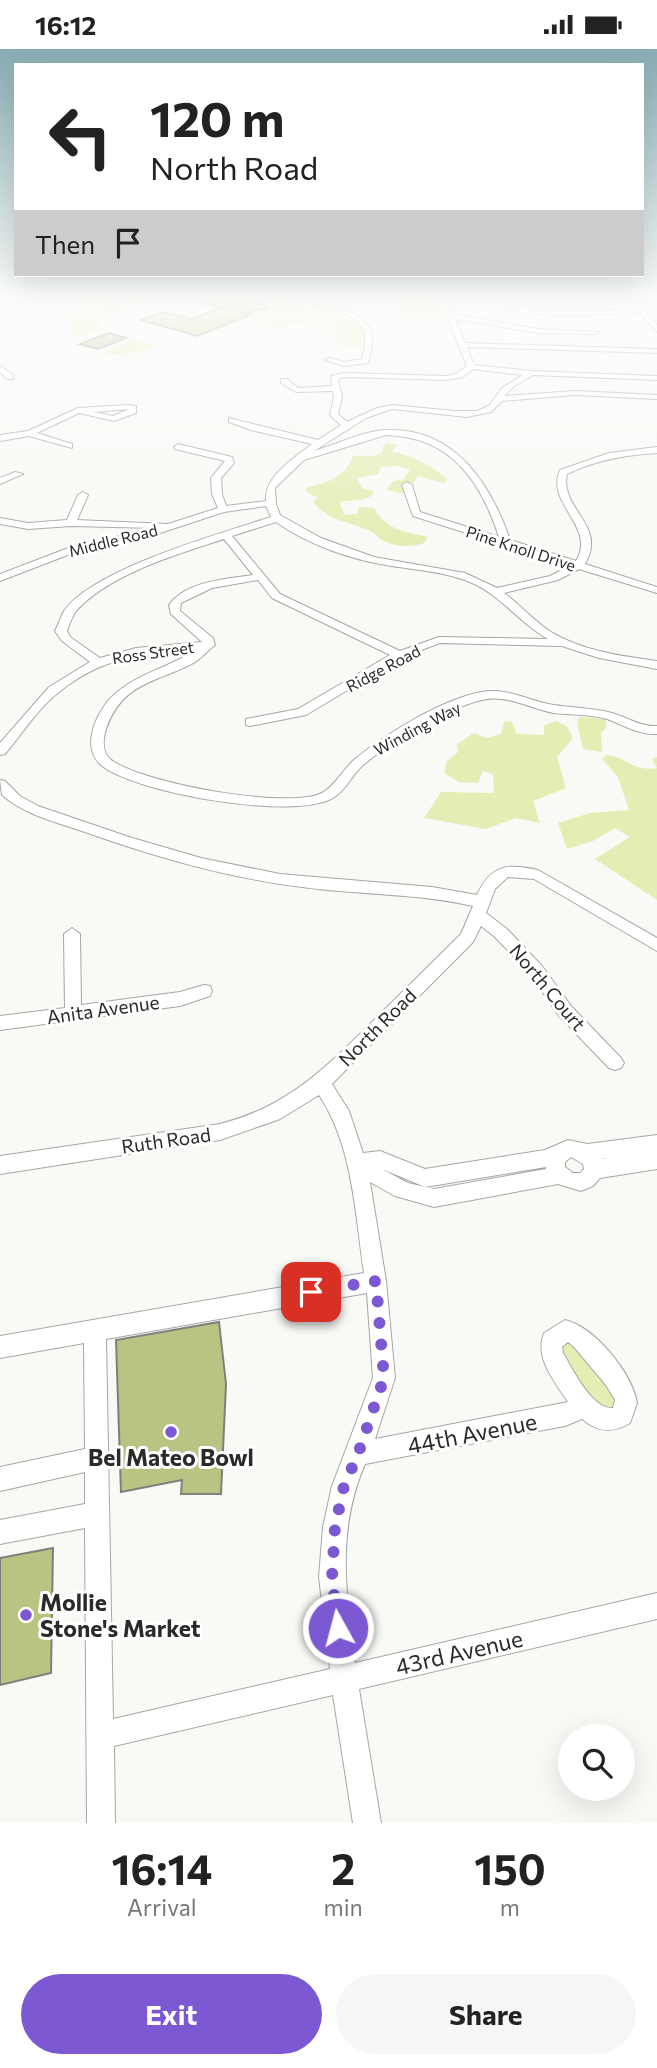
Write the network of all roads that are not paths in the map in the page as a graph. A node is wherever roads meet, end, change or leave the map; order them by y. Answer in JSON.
{"nodes":[{"id":1,"x":338,"y":377,"type":"edge"},
{"id":2,"x":405,"y":377,"type":"edge"},
{"id":3,"x":452,"y":377,"type":"edge"},
{"id":4,"x":525,"y":377,"type":"edge"},
{"id":5,"x":626,"y":377,"type":"edge"},
{"id":6,"x":657,"y":378,"type":"edge"},
{"id":7,"x":284,"y":381,"type":"dead end"},
{"id":8,"x":336,"y":389,"type":"junction"},
{"id":9,"x":657,"y":397,"type":"edge"},
{"id":10,"x":500,"y":399,"type":"junction"},
{"id":11,"x":78,"y":410,"type":"junction"},
{"id":12,"x":233,"y":419,"type":"dead end"},
{"id":13,"x":348,"y":427,"type":"junction"},
{"id":14,"x":30,"y":433,"type":"junction"},
{"id":15,"x":0,"y":438,"type":"edge"},
{"id":16,"x":318,"y":443,"type":"junction"},
{"id":17,"x":69,"y":446,"type":"dead end"},
{"id":18,"x":178,"y":447,"type":"dead end"},
{"id":19,"x":657,"y":450,"type":"edge"},
{"id":20,"x":302,"y":458,"type":"junction"},
{"id":21,"x":18,"y":474,"type":"dead end"},
{"id":22,"x":0,"y":481,"type":"edge"},
{"id":23,"x":407,"y":485,"type":"dead end"},
{"id":24,"x":83,"y":495,"type":"dead end"},
{"id":25,"x":270,"y":503,"type":"junction"},
{"id":26,"x":223,"y":509,"type":"junction"},
{"id":27,"x":276,"y":519,"type":"junction"},
{"id":28,"x":0,"y":521,"type":"edge"},
{"id":29,"x":71,"y":523,"type":"junction"},
{"id":30,"x":169,"y":526,"type":"junction"},
{"id":31,"x":227,"y":536,"type":"junction"},
{"id":32,"x":506,"y":543,"type":"junction"},
{"id":33,"x":578,"y":567,"type":"junction"},
{"id":34,"x":0,"y":577,"type":"edge"},
{"id":35,"x":259,"y":577,"type":"junction"},
{"id":36,"x":657,"y":590,"type":"edge"},
{"id":37,"x":498,"y":591,"type":"junction"},
{"id":38,"x":540,"y":637,"type":"junction"},
{"id":39,"x":209,"y":645,"type":"junction"},
{"id":40,"x":399,"y":655,"type":"junction"},
{"id":41,"x":99,"y":661,"type":"junction"},
{"id":42,"x":657,"y":665,"type":"edge"},
{"id":43,"x":250,"y":722,"type":"dead end"},
{"id":44,"x":657,"y":730,"type":"edge"},
{"id":45,"x":0,"y":751,"type":"edge"},
{"id":46,"x":0,"y":784,"type":"edge"},
{"id":47,"x":480,"y":908,"type":"junction"},
{"id":48,"x":72,"y":934,"type":"dead end"},
{"id":49,"x":657,"y":945,"type":"edge"},
{"id":50,"x":204,"y":991,"type":"dead end"},
{"id":51,"x":74,"y":1012,"type":"junction"},
{"id":52,"x":0,"y":1023,"type":"edge"},
{"id":53,"x":615,"y":1063,"type":"dead end"},
{"id":54,"x":321,"y":1083,"type":"junction"},
{"id":55,"x":657,"y":1143,"type":"edge"},
{"id":56,"x":558,"y":1153,"type":"junction"},
{"id":57,"x":657,"y":1160,"type":"edge"},
{"id":58,"x":590,"y":1161,"type":"junction"},
{"id":59,"x":356,"y":1162,"type":"junction"},
{"id":60,"x":0,"y":1165,"type":"edge"},
{"id":61,"x":561,"y":1175,"type":"junction"},
{"id":62,"x":376,"y":1281,"type":"junction"},
{"id":63,"x":94,"y":1331,"type":"junction"},
{"id":64,"x":0,"y":1347,"type":"edge"},
{"id":65,"x":583,"y":1406,"type":"dead end"},
{"id":66,"x":358,"y":1454,"type":"junction"},
{"id":67,"x":96,"y":1458,"type":"junction"},
{"id":68,"x":0,"y":1479,"type":"edge"},
{"id":69,"x":96,"y":1514,"type":"junction"},
{"id":70,"x":0,"y":1532,"type":"edge"},
{"id":71,"x":657,"y":1606,"type":"edge"},
{"id":72,"x":344,"y":1679,"type":"junction"},
{"id":73,"x":98,"y":1736,"type":"junction"},
{"id":74,"x":101,"y":1823,"type":"edge"},
{"id":75,"x":368,"y":1823,"type":"edge"}],
"edges":[{"from":1,"to":8,"type":"street"},
{"from":2,"to":3,"type":"street"},
{"from":4,"to":10,"type":"street"},
{"from":5,"to":6,"type":"street"},
{"from":7,"to":8,"type":"street"},
{"from":8,"to":13,"type":"street"},
{"from":9,"to":10,"type":"street"},
{"from":10,"to":13,"type":"street"},
{"from":11,"to":11,"type":"street"},
{"from":11,"to":14,"type":"street"},
{"from":12,"to":16,"type":"street"},
{"from":13,"to":16,"type":"street"},
{"from":14,"to":15,"type":"street"},
{"from":14,"to":17,"type":"street"},
{"from":16,"to":20,"type":"street"},
{"from":18,"to":26,"type":"street"},
{"from":19,"to":33,"type":"street"},
{"from":20,"to":25,"type":"street"},
{"from":20,"to":32,"type":"street"},
{"from":21,"to":22,"type":"street"},
{"from":23,"to":32,"type":"street","name":"Pine Knoll Drive"},
{"from":24,"to":29,"type":"street"},
{"from":25,"to":26,"type":"street","name":"Middle Road"},
{"from":25,"to":27,"type":"street"},
{"from":26,"to":30,"type":"street","name":"Middle Road"},
{"from":27,"to":31,"type":"street"},
{"from":27,"to":37,"type":"street"},
{"from":28,"to":29,"type":"street"},
{"from":29,"to":30,"type":"street"},
{"from":30,"to":34,"type":"street","name":"Middle Road"},
{"from":31,"to":35,"type":"street"},
{"from":31,"to":41,"type":"street"},
{"from":32,"to":33,"type":"street","name":"Pine Knoll Drive"},
{"from":33,"to":36,"type":"street","name":"Pine Knoll Drive"},
{"from":33,"to":37,"type":"street"},
{"from":35,"to":39,"type":"street"},
{"from":35,"to":40,"type":"street"},
{"from":37,"to":38,"type":"street"},
{"from":38,"to":40,"type":"street","name":"Ridge Road"},
{"from":38,"to":42,"type":"street","name":"Ridge Road"},
{"from":39,"to":41,"type":"street","name":"Ross Street"},
{"from":39,"to":44,"type":"street","name":"Winding Way"},
{"from":40,"to":43,"type":"street","name":"Ridge Road"},
{"from":41,"to":45,"type":"street"},
{"from":46,"to":47,"type":"street"},
{"from":47,"to":49,"type":"street","name":"North Road"},
{"from":47,"to":53,"type":"street","name":"North Court"},
{"from":47,"to":54,"type":"street","name":"North Road"},
{"from":48,"to":51,"type":"street"},
{"from":50,"to":51,"type":"street","name":"Anita Avenue"},
{"from":51,"to":52,"type":"street","name":"Anita Avenue"},
{"from":54,"to":59,"type":"street"},
{"from":54,"to":60,"type":"street","name":"Ruth Road"},
{"from":55,"to":58,"type":"street"},
{"from":56,"to":58,"type":"street"},
{"from":56,"to":59,"type":"street"},
{"from":56,"to":61,"type":"street"},
{"from":57,"to":58,"type":"street"},
{"from":58,"to":61,"type":"street"},
{"from":59,"to":61,"type":"street"},
{"from":59,"to":62,"type":"street"},
{"from":62,"to":63,"type":"street"},
{"from":62,"to":66,"type":"street"},
{"from":63,"to":64,"type":"street"},
{"from":63,"to":67,"type":"street"},
{"from":65,"to":66,"type":"street","name":"44th Avenue"},
{"from":66,"to":72,"type":"street"},
{"from":67,"to":68,"type":"street"},
{"from":67,"to":69,"type":"street"},
{"from":69,"to":70,"type":"street"},
{"from":69,"to":73,"type":"street"},
{"from":71,"to":72,"type":"street","name":"43rd Avenue"},
{"from":72,"to":73,"type":"street","name":"43rd Avenue"},
{"from":72,"to":75,"type":"street"},
{"from":73,"to":74,"type":"street"}]}
